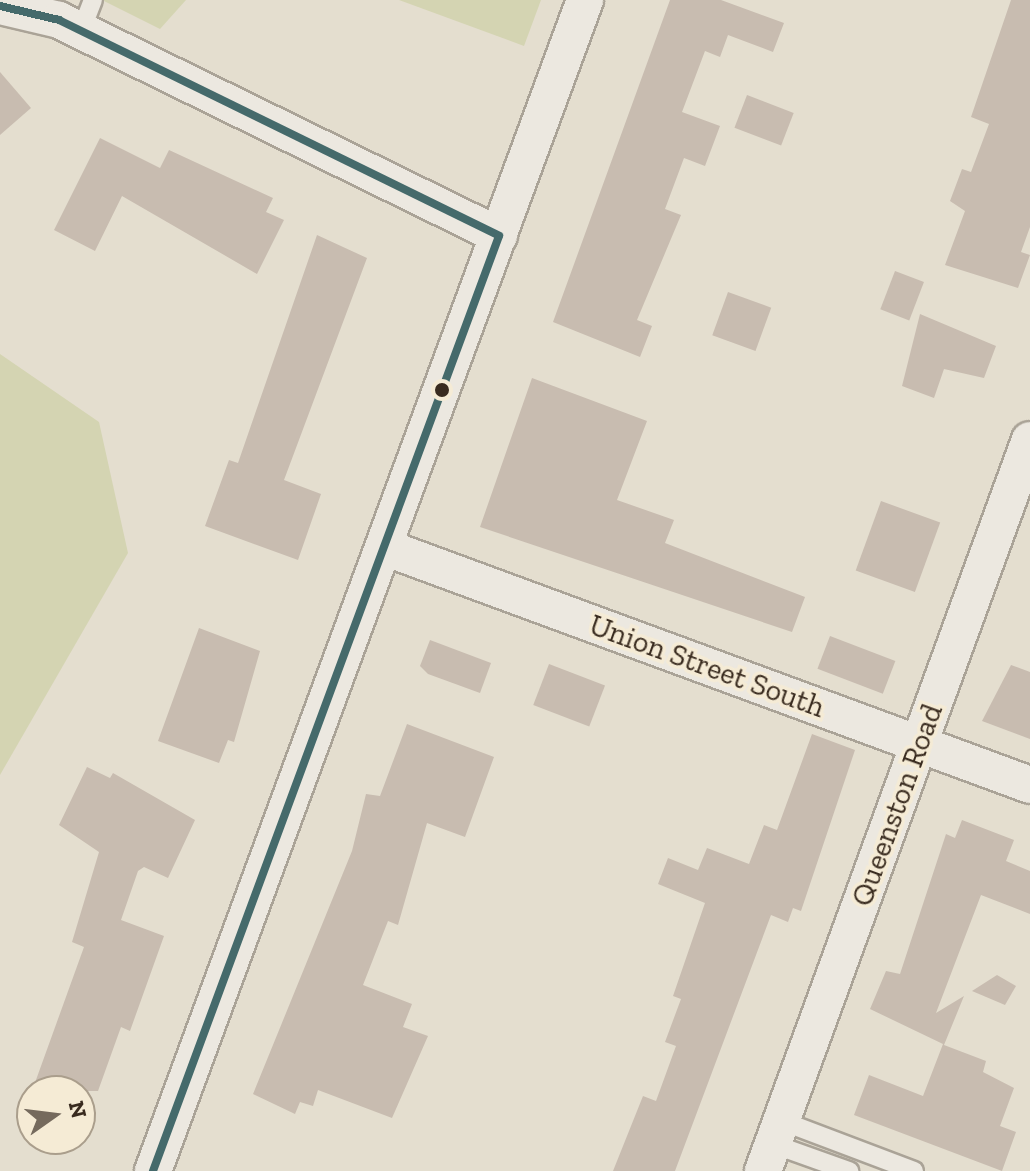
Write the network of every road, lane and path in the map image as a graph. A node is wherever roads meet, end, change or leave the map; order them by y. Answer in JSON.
{"nodes":[{"id":1,"x":585,"y":0,"type":"edge"},
{"id":2,"x":0,"y":6,"type":"edge"},
{"id":3,"x":87,"y":15,"type":"edge"},
{"id":4,"x":499,"y":236,"type":"junction"},
{"id":5,"x":1030,"y":440,"type":"edge"},
{"id":6,"x":384,"y":547,"type":"junction"},
{"id":7,"x":919,"y":744,"type":"junction"},
{"id":8,"x":1030,"y":785,"type":"edge"},
{"id":9,"x":773,"y":1145,"type":"edge"},
{"id":10,"x":153,"y":1171,"type":"edge"},
{"id":11,"x":849,"y":1171,"type":"edge"},
{"id":12,"x":914,"y":1171,"type":"edge"}],
"edges":[{"from":1,"to":4,"type":"street"},
{"from":2,"to":3,"type":"street"},
{"from":3,"to":4,"type":"street"},
{"from":4,"to":6,"type":"street"},
{"from":5,"to":7,"type":"street","name":"Queenston Road"},
{"from":6,"to":7,"type":"street","name":"Union Street South"},
{"from":6,"to":10,"type":"street"},
{"from":7,"to":8,"type":"street","name":"Union Street South"},
{"from":7,"to":9,"type":"street","name":"Queenston Road"},
{"from":9,"to":11,"type":"lane"},
{"from":9,"to":12,"type":"lane"}]}
